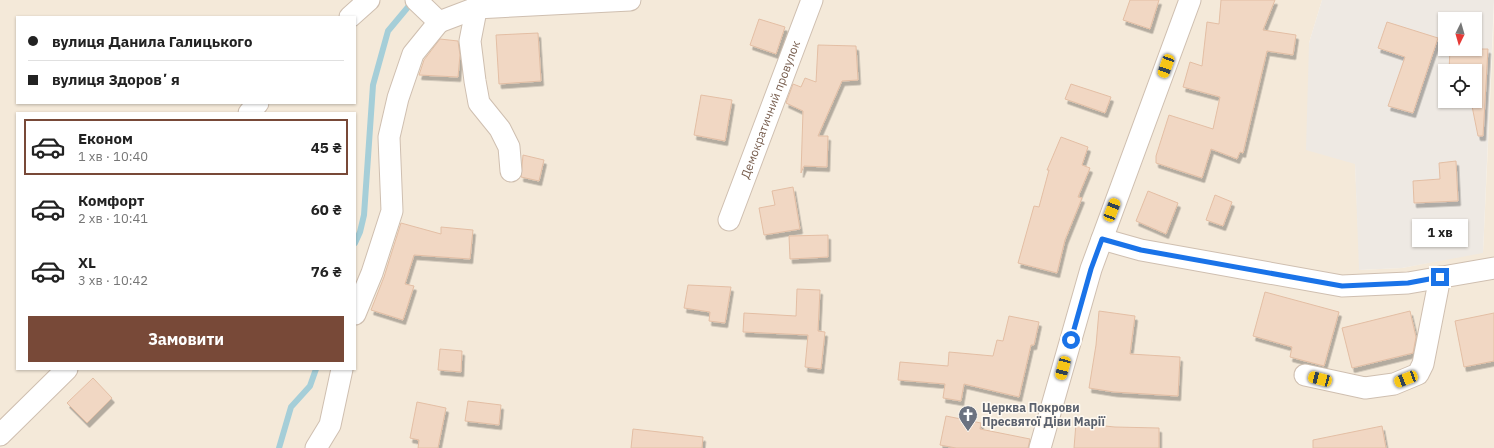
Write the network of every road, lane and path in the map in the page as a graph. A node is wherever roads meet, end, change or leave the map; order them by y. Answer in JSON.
{"nodes":[{"id":1,"x":369,"y":0,"type":"edge"},
{"id":2,"x":416,"y":0,"type":"edge"},
{"id":3,"x":630,"y":0,"type":"edge"},
{"id":4,"x":812,"y":0,"type":"edge"},
{"id":5,"x":1190,"y":0,"type":"edge"},
{"id":6,"x":477,"y":4,"type":"edge"},
{"id":7,"x":351,"y":16,"type":"edge"},
{"id":8,"x":436,"y":19,"type":"junction"},
{"id":9,"x":257,"y":104,"type":"edge"},
{"id":10,"x":250,"y":112,"type":"edge"},
{"id":11,"x":511,"y":171,"type":"dead end"},
{"id":12,"x":729,"y":220,"type":"dead end"},
{"id":13,"x":1102,"y":239,"type":"junction"},
{"id":14,"x":1494,"y":268,"type":"edge"},
{"id":15,"x":1440,"y":277,"type":"junction"},
{"id":16,"x":356,"y":312,"type":"edge"},
{"id":17,"x":66,"y":370,"type":"edge"},
{"id":18,"x":342,"y":370,"type":"edge"},
{"id":19,"x":1305,"y":375,"type":"dead end"},
{"id":20,"x":0,"y":435,"type":"edge"},
{"id":21,"x":316,"y":448,"type":"edge"},
{"id":22,"x":1040,"y":448,"type":"edge"}],
"edges":[{"from":1,"to":7,"type":"street"},
{"from":2,"to":8,"type":"street"},
{"from":3,"to":6,"type":"street"},
{"from":4,"to":12,"type":"street","name":"Демократичний провулок"},
{"from":5,"to":13,"type":"street"},
{"from":6,"to":8,"type":"street"},
{"from":6,"to":11,"type":"street"},
{"from":8,"to":16,"type":"street"},
{"from":9,"to":10,"type":"street"},
{"from":13,"to":15,"type":"street"},
{"from":13,"to":22,"type":"street"},
{"from":14,"to":15,"type":"street"},
{"from":15,"to":19,"type":"street"},
{"from":17,"to":20,"type":"street"},
{"from":18,"to":21,"type":"street"}]}
